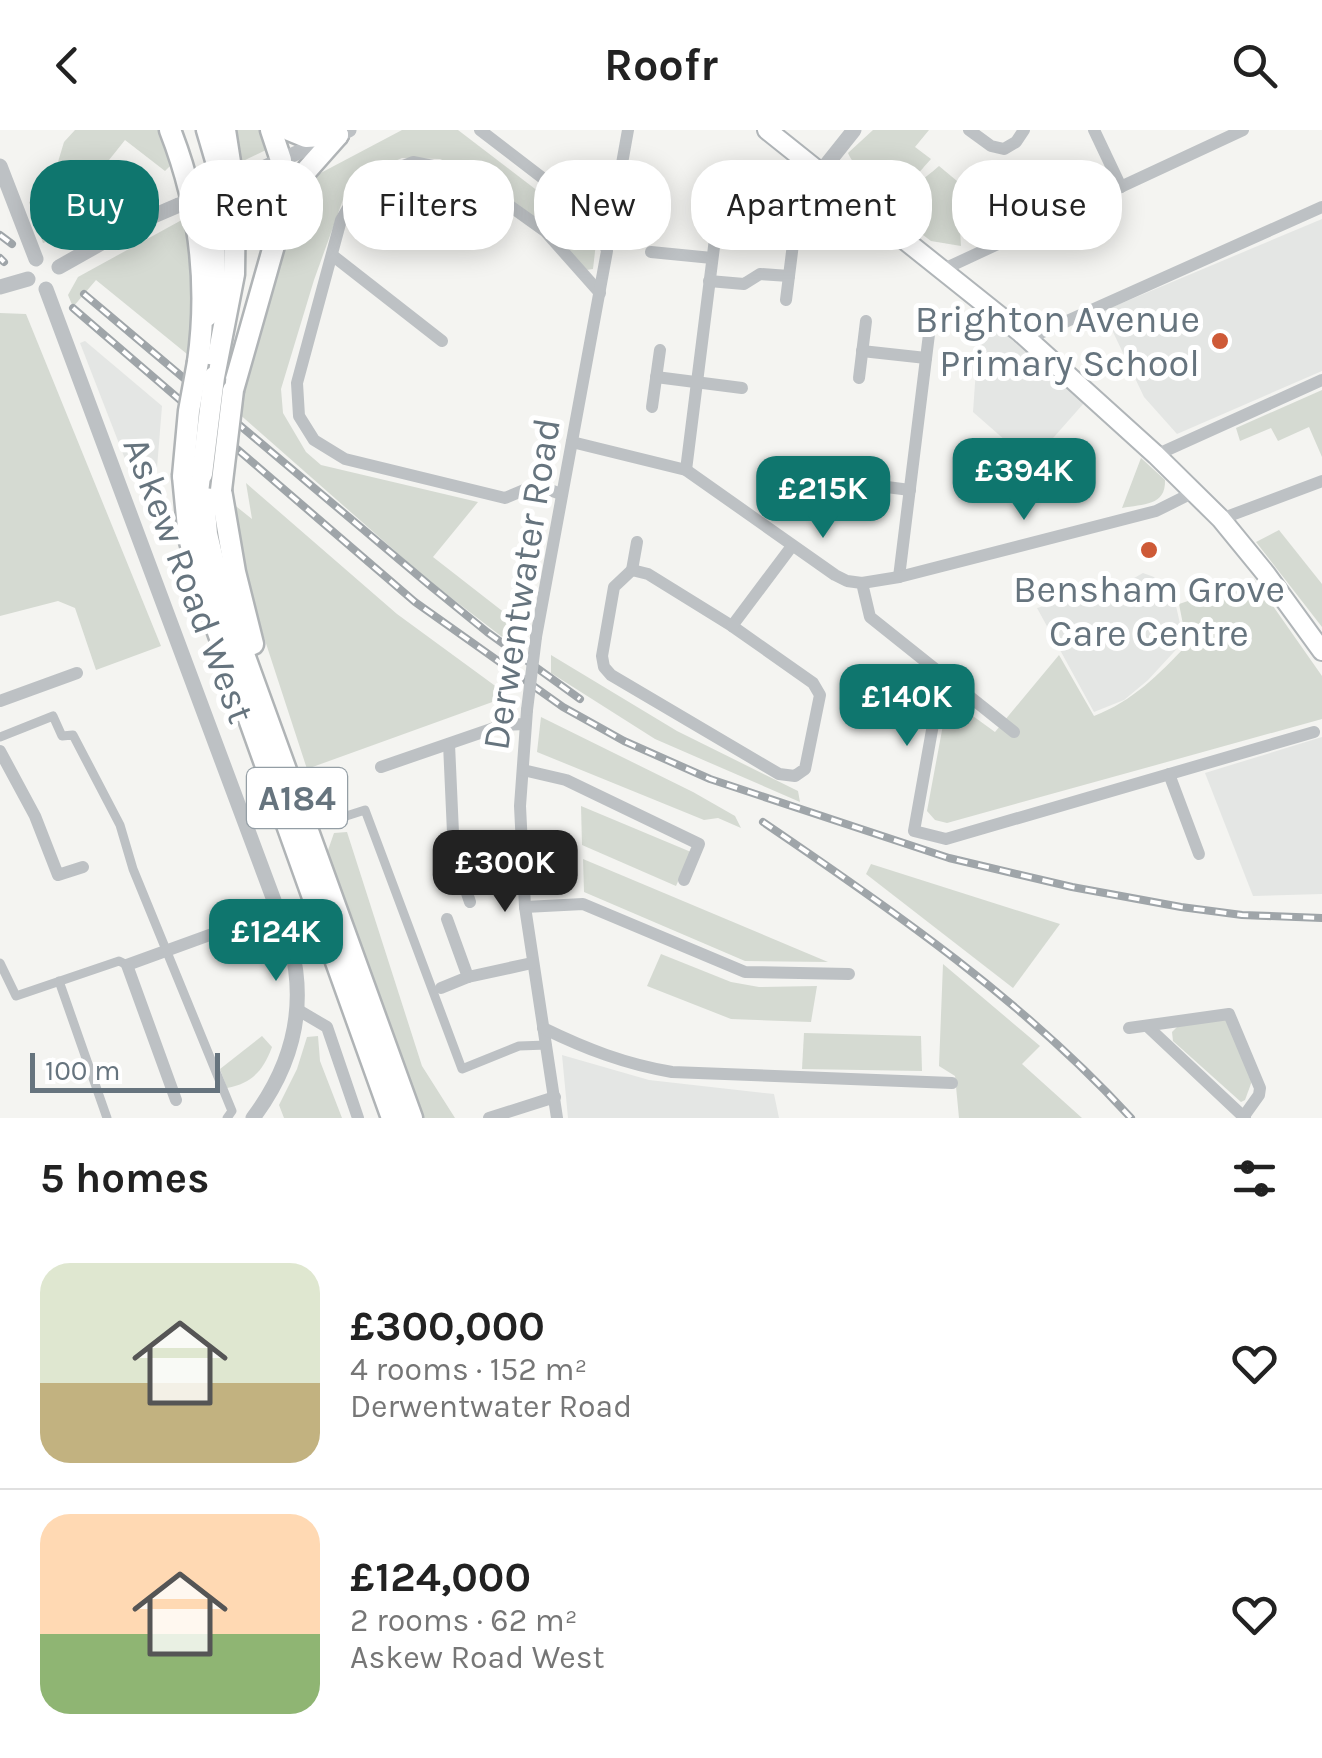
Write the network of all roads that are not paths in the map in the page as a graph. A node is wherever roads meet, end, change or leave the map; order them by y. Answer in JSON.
{"nodes":[{"id":1,"x":170,"y":130,"type":"edge"},
{"id":2,"x":193,"y":130,"type":"edge"},
{"id":3,"x":207,"y":130,"type":"edge"},
{"id":4,"x":225,"y":130,"type":"edge"},
{"id":5,"x":272,"y":130,"type":"edge"},
{"id":6,"x":289,"y":130,"type":"edge"},
{"id":7,"x":480,"y":130,"type":"edge"},
{"id":8,"x":628,"y":130,"type":"edge"},
{"id":9,"x":767,"y":130,"type":"edge"},
{"id":10,"x":854,"y":130,"type":"edge"},
{"id":11,"x":968,"y":130,"type":"edge"},
{"id":12,"x":1024,"y":130,"type":"edge"},
{"id":13,"x":1094,"y":130,"type":"edge"},
{"id":14,"x":1204,"y":130,"type":"edge"},
{"id":15,"x":1243,"y":130,"type":"edge"},
{"id":16,"x":343,"y":132,"type":"edge"},
{"id":17,"x":1210,"y":145,"type":"junction"},
{"id":18,"x":281,"y":160,"type":"joint"},
{"id":19,"x":316,"y":160,"type":"edge"},
{"id":20,"x":623,"y":160,"type":"edge"},
{"id":21,"x":802,"y":160,"type":"edge"},
{"id":22,"x":830,"y":160,"type":"edge"},
{"id":23,"x":1108,"y":160,"type":"edge"},
{"id":24,"x":0,"y":166,"type":"edge"},
{"id":25,"x":534,"y":171,"type":"edge"},
{"id":26,"x":1122,"y":186,"type":"edge"},
{"id":27,"x":179,"y":205,"type":"edge"},
{"id":28,"x":1322,"y":207,"type":"edge"},
{"id":29,"x":273,"y":250,"type":"edge"},
{"id":30,"x":607,"y":250,"type":"edge"},
{"id":31,"x":713,"y":250,"type":"edge"},
{"id":32,"x":792,"y":250,"type":"edge"},
{"id":33,"x":918,"y":250,"type":"edge"},
{"id":34,"x":986,"y":250,"type":"edge"},
{"id":35,"x":651,"y":252,"type":"dead end"},
{"id":36,"x":332,"y":255,"type":"junction"},
{"id":37,"x":712,"y":258,"type":"junction"},
{"id":38,"x":36,"y":259,"type":"junction"},
{"id":39,"x":59,"y":267,"type":"junction"},
{"id":40,"x":944,"y":270,"type":"junction"},
{"id":41,"x":789,"y":276,"type":"junction"},
{"id":42,"x":28,"y":279,"type":"junction"},
{"id":43,"x":709,"y":281,"type":"junction"},
{"id":44,"x":0,"y":287,"type":"edge"},
{"id":45,"x":46,"y":290,"type":"junction"},
{"id":46,"x":600,"y":293,"type":"junction"},
{"id":47,"x":786,"y":300,"type":"dead end"},
{"id":48,"x":931,"y":318,"type":"dead end"},
{"id":49,"x":866,"y":321,"type":"dead end"},
{"id":50,"x":1027,"y":338,"type":"junction"},
{"id":51,"x":442,"y":340,"type":"dead end"},
{"id":52,"x":660,"y":350,"type":"dead end"},
{"id":53,"x":862,"y":351,"type":"junction"},
{"id":54,"x":208,"y":356,"type":"junction"},
{"id":55,"x":926,"y":358,"type":"junction"},
{"id":56,"x":656,"y":377,"type":"junction"},
{"id":57,"x":859,"y":378,"type":"dead end"},
{"id":58,"x":1322,"y":380,"type":"edge"},
{"id":59,"x":696,"y":382,"type":"junction"},
{"id":60,"x":742,"y":388,"type":"dead end"},
{"id":61,"x":652,"y":407,"type":"dead end"},
{"id":62,"x":572,"y":442,"type":"junction"},
{"id":63,"x":1156,"y":455,"type":"junction"},
{"id":64,"x":851,"y":462,"type":"dead end"},
{"id":65,"x":686,"y":470,"type":"junction"},
{"id":66,"x":192,"y":475,"type":"junction"},
{"id":67,"x":848,"y":482,"type":"junction"},
{"id":68,"x":1322,"y":482,"type":"edge"},
{"id":69,"x":910,"y":490,"type":"junction"},
{"id":70,"x":1194,"y":492,"type":"junction"},
{"id":71,"x":561,"y":494,"type":"junction"},
{"id":72,"x":845,"y":507,"type":"dead end"},
{"id":73,"x":1221,"y":520,"type":"junction"},
{"id":74,"x":637,"y":542,"type":"dead end"},
{"id":75,"x":792,"y":546,"type":"junction"},
{"id":76,"x":632,"y":570,"type":"junction"},
{"id":77,"x":899,"y":578,"type":"junction"},
{"id":78,"x":862,"y":584,"type":"junction"},
{"id":79,"x":732,"y":626,"type":"junction"},
{"id":80,"x":1321,"y":649,"type":"edge"},
{"id":81,"x":77,"y":674,"type":"dead end"},
{"id":82,"x":942,"y":674,"type":"junction"},
{"id":83,"x":0,"y":701,"type":"edge"},
{"id":84,"x":526,"y":717,"type":"junction"},
{"id":85,"x":1014,"y":732,"type":"dead end"},
{"id":86,"x":1314,"y":732,"type":"dead end"},
{"id":87,"x":0,"y":738,"type":"edge"},
{"id":88,"x":449,"y":744,"type":"junction"},
{"id":89,"x":278,"y":748,"type":"junction"},
{"id":90,"x":0,"y":751,"type":"edge"},
{"id":91,"x":381,"y":767,"type":"dead end"},
{"id":92,"x":522,"y":770,"type":"junction"},
{"id":93,"x":1169,"y":774,"type":"junction"},
{"id":94,"x":340,"y":818,"type":"dead end"},
{"id":95,"x":1199,"y":854,"type":"dead end"},
{"id":96,"x":83,"y":867,"type":"dead end"},
{"id":97,"x":684,"y":880,"type":"dead end"},
{"id":98,"x":470,"y":902,"type":"dead end"},
{"id":99,"x":525,"y":907,"type":"junction"},
{"id":100,"x":278,"y":910,"type":"junction"},
{"id":101,"x":447,"y":919,"type":"dead end"},
{"id":102,"x":168,"y":950,"type":"junction"},
{"id":103,"x":0,"y":963,"type":"edge"},
{"id":104,"x":532,"y":963,"type":"junction"},
{"id":105,"x":127,"y":965,"type":"junction"},
{"id":106,"x":848,"y":974,"type":"dead end"},
{"id":107,"x":468,"y":977,"type":"junction"},
{"id":108,"x":59,"y":981,"type":"junction"},
{"id":109,"x":442,"y":988,"type":"dead end"},
{"id":110,"x":16,"y":996,"type":"junction"},
{"id":111,"x":0,"y":998,"type":"edge"},
{"id":112,"x":298,"y":1010,"type":"junction"},
{"id":113,"x":1148,"y":1026,"type":"junction"},
{"id":114,"x":544,"y":1028,"type":"junction"},
{"id":115,"x":1129,"y":1028,"type":"dead end"},
{"id":116,"x":546,"y":1045,"type":"junction"},
{"id":117,"x":952,"y":1083,"type":"dead end"},
{"id":118,"x":556,"y":1097,"type":"junction"},
{"id":119,"x":176,"y":1100,"type":"dead end"},
{"id":120,"x":260,"y":1115,"type":"edge"},
{"id":121,"x":1245,"y":1117,"type":"edge"},
{"id":122,"x":106,"y":1118,"type":"edge"},
{"id":123,"x":227,"y":1118,"type":"edge"},
{"id":124,"x":358,"y":1118,"type":"edge"},
{"id":125,"x":392,"y":1118,"type":"edge"},
{"id":126,"x":412,"y":1118,"type":"edge"},
{"id":127,"x":489,"y":1118,"type":"edge"},
{"id":128,"x":558,"y":1118,"type":"edge"}],
"edges":[{"from":1,"to":54,"type":"main road","number":"A184"},
{"from":2,"to":54,"type":"main road"},
{"from":3,"to":54,"type":"main road"},
{"from":4,"to":54,"type":"main road","number":"A184"},
{"from":5,"to":18,"type":"main road"},
{"from":6,"to":16,"type":"main road"},
{"from":7,"to":25,"type":"street"},
{"from":8,"to":20,"type":"street"},
{"from":9,"to":21,"type":"main road"},
{"from":10,"to":22,"type":"street"},
{"from":11,"to":12,"type":"street"},
{"from":13,"to":23,"type":"street"},
{"from":14,"to":17,"type":"street"},
{"from":15,"to":17,"type":"street"},
{"from":16,"to":18,"type":"street"},
{"from":16,"to":19,"type":"main road"},
{"from":17,"to":26,"type":"street"},
{"from":24,"to":38,"type":"street"},
{"from":27,"to":39,"type":"street","bridge":true},
{"from":28,"to":50,"type":"street"},
{"from":29,"to":89,"type":"main road","bridge":true},
{"from":30,"to":46,"type":"street","name":"Derwentwater Road"},
{"from":31,"to":37,"type":"street"},
{"from":32,"to":41,"type":"street"},
{"from":33,"to":40,"type":"main road"},
{"from":34,"to":40,"type":"street"},
{"from":35,"to":37,"type":"street"},
{"from":36,"to":46,"type":"street"},
{"from":36,"to":51,"type":"street"},
{"from":36,"to":71,"type":"street"},
{"from":37,"to":43,"type":"street"},
{"from":38,"to":39,"type":"street"},
{"from":38,"to":42,"type":"street"},
{"from":39,"to":45,"type":"street"},
{"from":40,"to":50,"type":"main road"},
{"from":41,"to":43,"type":"street"},
{"from":41,"to":47,"type":"street"},
{"from":42,"to":44,"type":"street"},
{"from":42,"to":45,"type":"street"},
{"from":43,"to":59,"type":"street"},
{"from":45,"to":100,"type":"street","name":"Askew Road West"},
{"from":46,"to":62,"type":"street","name":"Derwentwater Road"},
{"from":48,"to":55,"type":"street"},
{"from":49,"to":53,"type":"street"},
{"from":50,"to":63,"type":"main road"},
{"from":52,"to":56,"type":"street"},
{"from":53,"to":55,"type":"street"},
{"from":53,"to":57,"type":"street"},
{"from":54,"to":66,"type":"main road","number":"A184","bridge":true},
{"from":55,"to":69,"type":"street"},
{"from":56,"to":59,"type":"street"},
{"from":56,"to":61,"type":"street"},
{"from":58,"to":63,"type":"street"},
{"from":59,"to":60,"type":"street"},
{"from":59,"to":65,"type":"street"},
{"from":62,"to":65,"type":"street"},
{"from":62,"to":71,"type":"street","name":"Derwentwater Road"},
{"from":63,"to":70,"type":"main road"},
{"from":64,"to":67,"type":"street"},
{"from":65,"to":75,"type":"street"},
{"from":66,"to":89,"type":"main road","number":"A184"},
{"from":66,"to":125,"type":"main road","number":"A184"},
{"from":67,"to":69,"type":"street"},
{"from":67,"to":72,"type":"street"},
{"from":68,"to":73,"type":"street"},
{"from":69,"to":77,"type":"street"},
{"from":70,"to":73,"type":"main road"},
{"from":70,"to":77,"type":"street"},
{"from":71,"to":84,"type":"street","name":"Derwentwater Road","bridge":true},
{"from":73,"to":80,"type":"main road"},
{"from":74,"to":76,"type":"street"},
{"from":75,"to":78,"type":"street"},
{"from":75,"to":79,"type":"street"},
{"from":76,"to":79,"type":"street"},
{"from":76,"to":79,"type":"street"},
{"from":77,"to":78,"type":"street"},
{"from":78,"to":82,"type":"street"},
{"from":81,"to":83,"type":"street"},
{"from":82,"to":85,"type":"street"},
{"from":82,"to":93,"type":"street"},
{"from":84,"to":88,"type":"street"},
{"from":84,"to":92,"type":"street","name":"Derwentwater Road"},
{"from":86,"to":93,"type":"street"},
{"from":87,"to":102,"type":"street"},
{"from":88,"to":91,"type":"street"},
{"from":88,"to":98,"type":"street"},
{"from":89,"to":126,"type":"main road","number":"A184"},
{"from":90,"to":96,"type":"street"},
{"from":92,"to":97,"type":"street"},
{"from":92,"to":99,"type":"street","name":"Derwentwater Road"},
{"from":93,"to":95,"type":"street"},
{"from":94,"to":116,"type":"street"},
{"from":99,"to":104,"type":"street","name":"Derwentwater Road"},
{"from":99,"to":106,"type":"street"},
{"from":100,"to":102,"type":"street"},
{"from":100,"to":112,"type":"street","name":"Askew Road West"},
{"from":101,"to":107,"type":"street"},
{"from":102,"to":105,"type":"street"},
{"from":102,"to":123,"type":"street"},
{"from":103,"to":110,"type":"street"},
{"from":104,"to":107,"type":"street"},
{"from":104,"to":114,"type":"street","name":"Derwentwater Road"},
{"from":105,"to":108,"type":"street"},
{"from":105,"to":119,"type":"street"},
{"from":107,"to":109,"type":"street"},
{"from":108,"to":110,"type":"street"},
{"from":108,"to":122,"type":"street"},
{"from":110,"to":111,"type":"street"},
{"from":112,"to":120,"type":"street","name":"Askew Road West"},
{"from":112,"to":124,"type":"street"},
{"from":113,"to":115,"type":"street"},
{"from":113,"to":121,"type":"street"},
{"from":113,"to":121,"type":"street"},
{"from":114,"to":116,"type":"street","name":"Derwentwater Road"},
{"from":114,"to":117,"type":"street"},
{"from":116,"to":118,"type":"street","name":"Derwentwater Road"},
{"from":118,"to":127,"type":"street"},
{"from":118,"to":128,"type":"street","name":"Derwentwater Road"}]}
